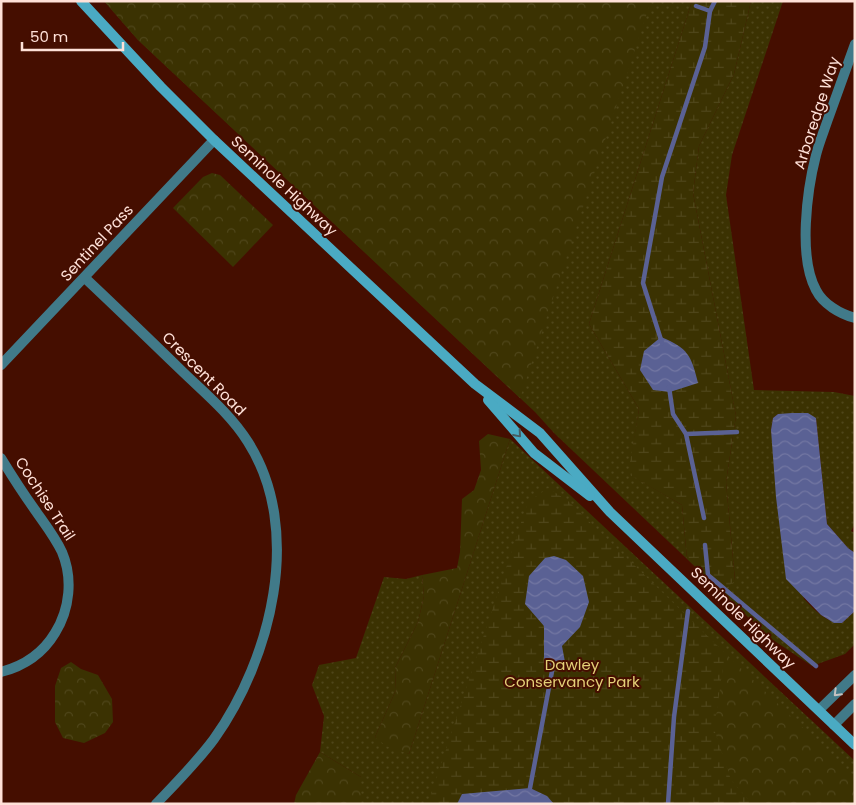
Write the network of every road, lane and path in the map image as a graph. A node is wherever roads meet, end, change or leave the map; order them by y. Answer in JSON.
{"nodes":[{"id":1,"x":81,"y":1,"type":"edge"},
{"id":2,"x":855,"y":44,"type":"edge"},
{"id":3,"x":214,"y":140,"type":"junction"},
{"id":4,"x":85,"y":278,"type":"junction"},
{"id":5,"x":855,"y":318,"type":"edge"},
{"id":6,"x":1,"y":365,"type":"edge"},
{"id":7,"x":475,"y":384,"type":"junction"},
{"id":8,"x":1,"y":458,"type":"edge"},
{"id":9,"x":610,"y":512,"type":"junction"},
{"id":10,"x":1,"y":672,"type":"edge"},
{"id":11,"x":855,"y":675,"type":"edge"},
{"id":12,"x":855,"y":704,"type":"edge"},
{"id":13,"x":818,"y":710,"type":"junction"},
{"id":14,"x":834,"y":725,"type":"junction"},
{"id":15,"x":855,"y":745,"type":"edge"},
{"id":16,"x":156,"y":804,"type":"edge"}],
"edges":[{"from":1,"to":3,"type":"street","name":"Seminole Highway"},
{"from":2,"to":5,"type":"street","name":"Arboredge Way"},
{"from":3,"to":4,"type":"street","name":"Sentinel Pass"},
{"from":3,"to":7,"type":"street","name":"Seminole Highway"},
{"from":4,"to":6,"type":"street","name":"Sentinel Pass"},
{"from":4,"to":16,"type":"street","name":"Crescent Road"},
{"from":7,"to":9,"type":"street","name":"Seminole Highway"},
{"from":7,"to":9,"type":"street","name":"Seminole Highway","one_way":true},
{"from":8,"to":10,"type":"street","name":"Cochise Trail"},
{"from":9,"to":13,"type":"street","name":"Seminole Highway"},
{"from":11,"to":13,"type":"street","one_way":true},
{"from":12,"to":14,"type":"street"},
{"from":13,"to":14,"type":"street","name":"Seminole Highway"},
{"from":14,"to":15,"type":"street","name":"Seminole Highway"}]}
